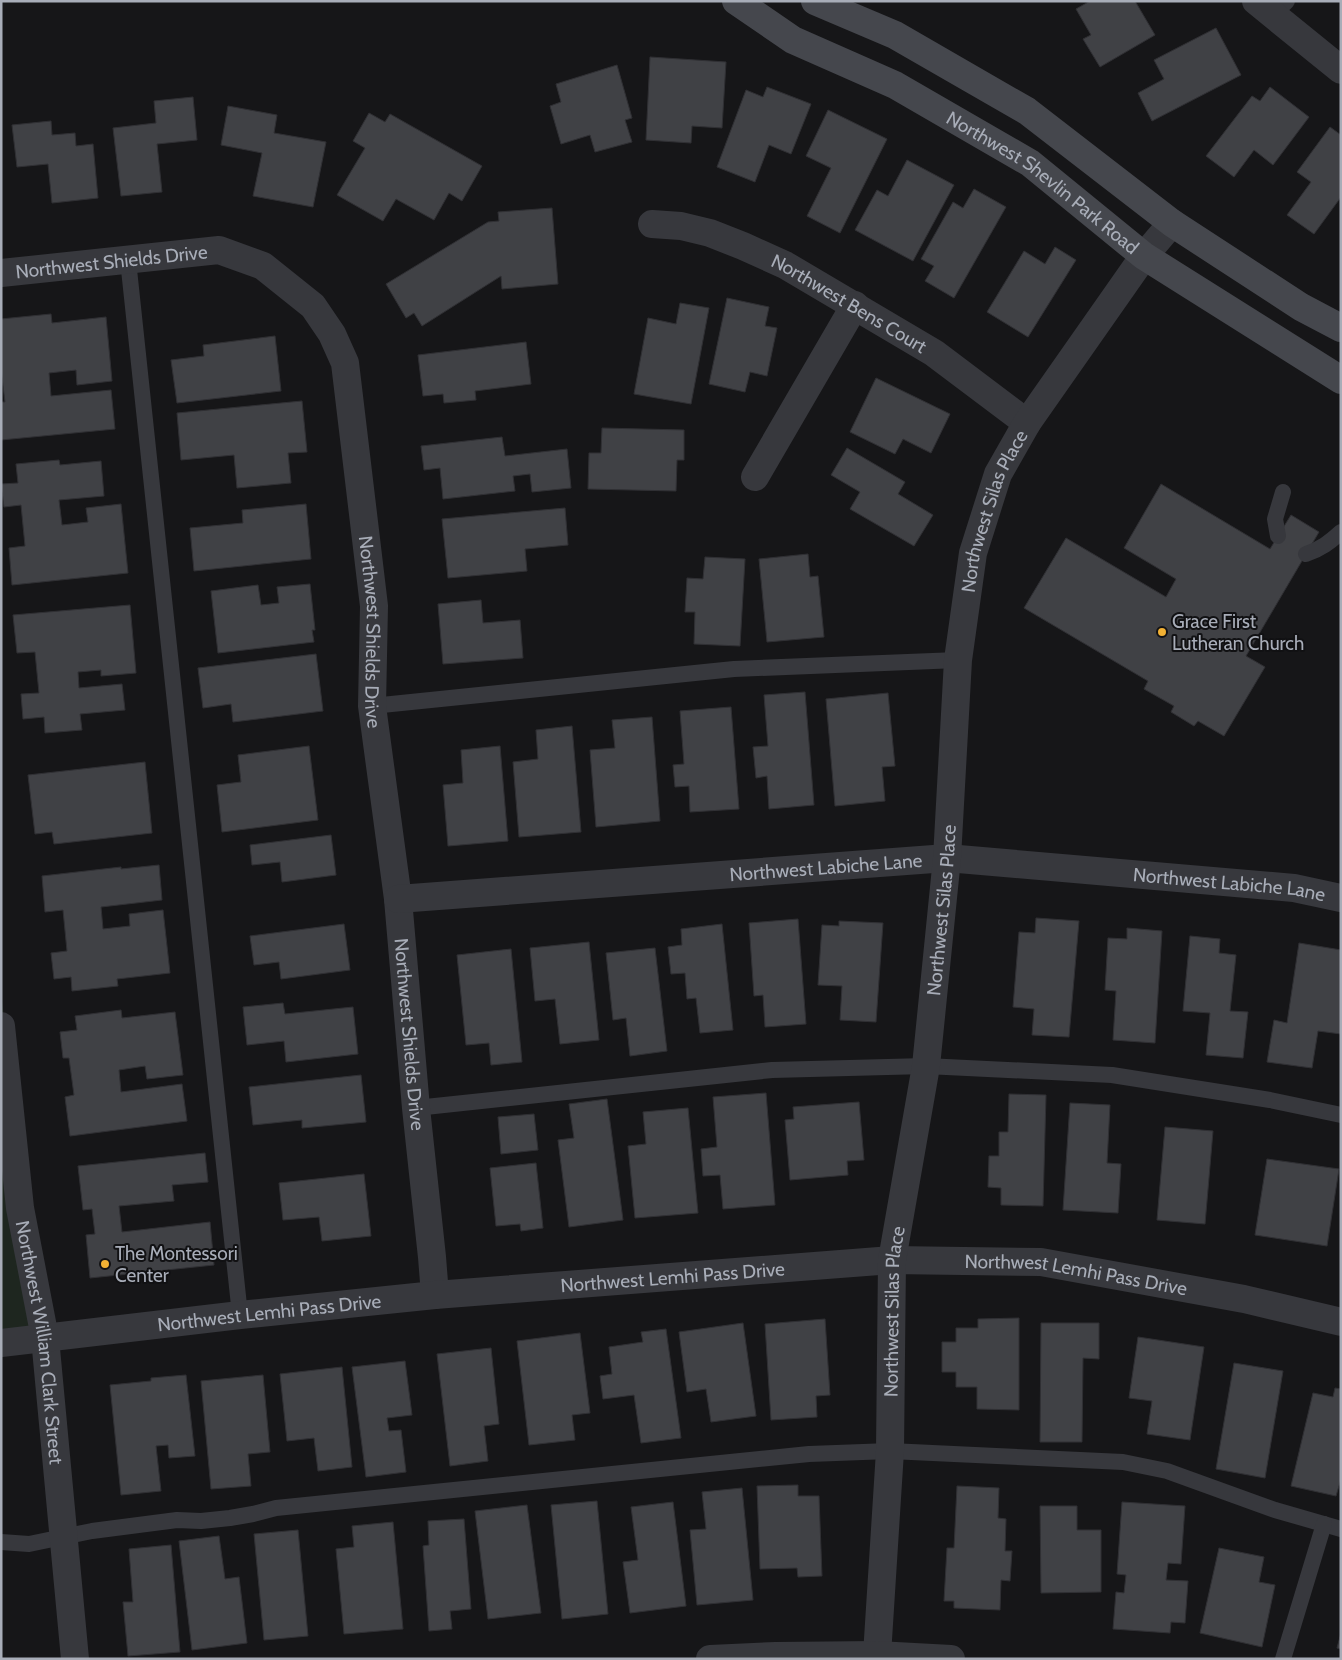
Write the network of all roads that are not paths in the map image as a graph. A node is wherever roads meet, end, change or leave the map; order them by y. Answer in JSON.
{"nodes":[{"id":1,"x":736,"y":1,"type":"edge"},
{"id":2,"x":816,"y":1,"type":"edge"},
{"id":3,"x":1272,"y":6,"type":"edge"},
{"id":4,"x":1341,"y":70,"type":"edge"},
{"id":5,"x":1172,"y":223,"type":"junction"},
{"id":6,"x":652,"y":224,"type":"dead end"},
{"id":7,"x":1144,"y":256,"type":"junction"},
{"id":8,"x":128,"y":260,"type":"junction"},
{"id":9,"x":1,"y":273,"type":"edge"},
{"id":10,"x":855,"y":305,"type":"junction"},
{"id":11,"x":1341,"y":328,"type":"edge"},
{"id":12,"x":1341,"y":380,"type":"edge"},
{"id":13,"x":1027,"y":423,"type":"junction"},
{"id":14,"x":755,"y":477,"type":"dead end"},
{"id":15,"x":1283,"y":492,"type":"dead end"},
{"id":16,"x":1341,"y":532,"type":"edge"},
{"id":17,"x":1278,"y":536,"type":"dead end"},
{"id":18,"x":1306,"y":554,"type":"dead end"},
{"id":19,"x":958,"y":660,"type":"junction"},
{"id":20,"x":372,"y":706,"type":"junction"},
{"id":21,"x":947,"y":858,"type":"junction"},
{"id":22,"x":1341,"y":898,"type":"edge"},
{"id":23,"x":398,"y":899,"type":"junction"},
{"id":24,"x":1,"y":1026,"type":"edge"},
{"id":25,"x":926,"y":1066,"type":"junction"},
{"id":26,"x":416,"y":1108,"type":"junction"},
{"id":27,"x":1341,"y":1115,"type":"edge"},
{"id":28,"x":892,"y":1260,"type":"junction"},
{"id":29,"x":435,"y":1295,"type":"junction"},
{"id":30,"x":240,"y":1315,"type":"junction"},
{"id":31,"x":1341,"y":1322,"type":"edge"},
{"id":32,"x":45,"y":1338,"type":"junction"},
{"id":33,"x":1,"y":1343,"type":"edge"},
{"id":34,"x":890,"y":1451,"type":"junction"},
{"id":35,"x":1324,"y":1524,"type":"junction"},
{"id":36,"x":1341,"y":1529,"type":"edge"},
{"id":37,"x":65,"y":1537,"type":"junction"},
{"id":38,"x":1,"y":1542,"type":"edge"},
{"id":39,"x":877,"y":1655,"type":"junction"},
{"id":40,"x":75,"y":1659,"type":"edge"},
{"id":41,"x":710,"y":1659,"type":"edge"},
{"id":42,"x":951,"y":1659,"type":"edge"},
{"id":43,"x":1283,"y":1659,"type":"edge"}],
"edges":[{"from":1,"to":7,"type":"main road","name":"Northwest Shevlin Park Road"},
{"from":2,"to":5,"type":"main road"},
{"from":3,"to":4,"type":"street"},
{"from":5,"to":7,"type":"street","name":"Northwest Silas Place"},
{"from":5,"to":11,"type":"main road"},
{"from":6,"to":10,"type":"street","name":"Northwest Bens Court"},
{"from":7,"to":12,"type":"main road","name":"Northwest Shevlin Park Road"},
{"from":7,"to":13,"type":"street","name":"Northwest Silas Place"},
{"from":8,"to":9,"type":"street","name":"Northwest Shields Drive"},
{"from":8,"to":20,"type":"street","name":"Northwest Shields Drive"},
{"from":8,"to":30,"type":"lane"},
{"from":10,"to":13,"type":"street","name":"Northwest Bens Court"},
{"from":10,"to":14,"type":"street"},
{"from":13,"to":19,"type":"street","name":"Northwest Silas Place"},
{"from":15,"to":17,"type":"lane"},
{"from":16,"to":18,"type":"lane"},
{"from":19,"to":20,"type":"lane"},
{"from":19,"to":21,"type":"street","name":"Northwest Silas Place"},
{"from":20,"to":23,"type":"street","name":"Northwest Shields Drive"},
{"from":21,"to":22,"type":"street","name":"Northwest Labiche Lane"},
{"from":21,"to":23,"type":"street","name":"Northwest Labiche Lane"},
{"from":21,"to":25,"type":"street","name":"Northwest Silas Place"},
{"from":23,"to":26,"type":"street","name":"Northwest Shields Drive"},
{"from":24,"to":32,"type":"street","name":"Northwest William Clark Street"},
{"from":25,"to":26,"type":"lane"},
{"from":25,"to":27,"type":"lane"},
{"from":25,"to":28,"type":"street","name":"Northwest Silas Place"},
{"from":26,"to":29,"type":"street","name":"Northwest Shields Drive"},
{"from":28,"to":29,"type":"street","name":"Northwest Lemhi Pass Drive"},
{"from":28,"to":31,"type":"street","name":"Northwest Lemhi Pass Drive"},
{"from":28,"to":34,"type":"street","name":"Northwest Silas Place"},
{"from":29,"to":30,"type":"street","name":"Northwest Lemhi Pass Drive"},
{"from":30,"to":32,"type":"street","name":"Northwest Lemhi Pass Drive"},
{"from":32,"to":33,"type":"street","name":"Northwest Lemhi Pass Drive"},
{"from":32,"to":37,"type":"street","name":"Northwest William Clark Street"},
{"from":34,"to":35,"type":"lane"},
{"from":34,"to":37,"type":"lane"},
{"from":34,"to":39,"type":"street","name":"Northwest Silas Place"},
{"from":35,"to":36,"type":"lane"},
{"from":35,"to":43,"type":"lane"},
{"from":37,"to":38,"type":"lane"},
{"from":37,"to":40,"type":"street","name":"Northwest William Clark Street"},
{"from":39,"to":41,"type":"street"},
{"from":39,"to":42,"type":"street"}]}
